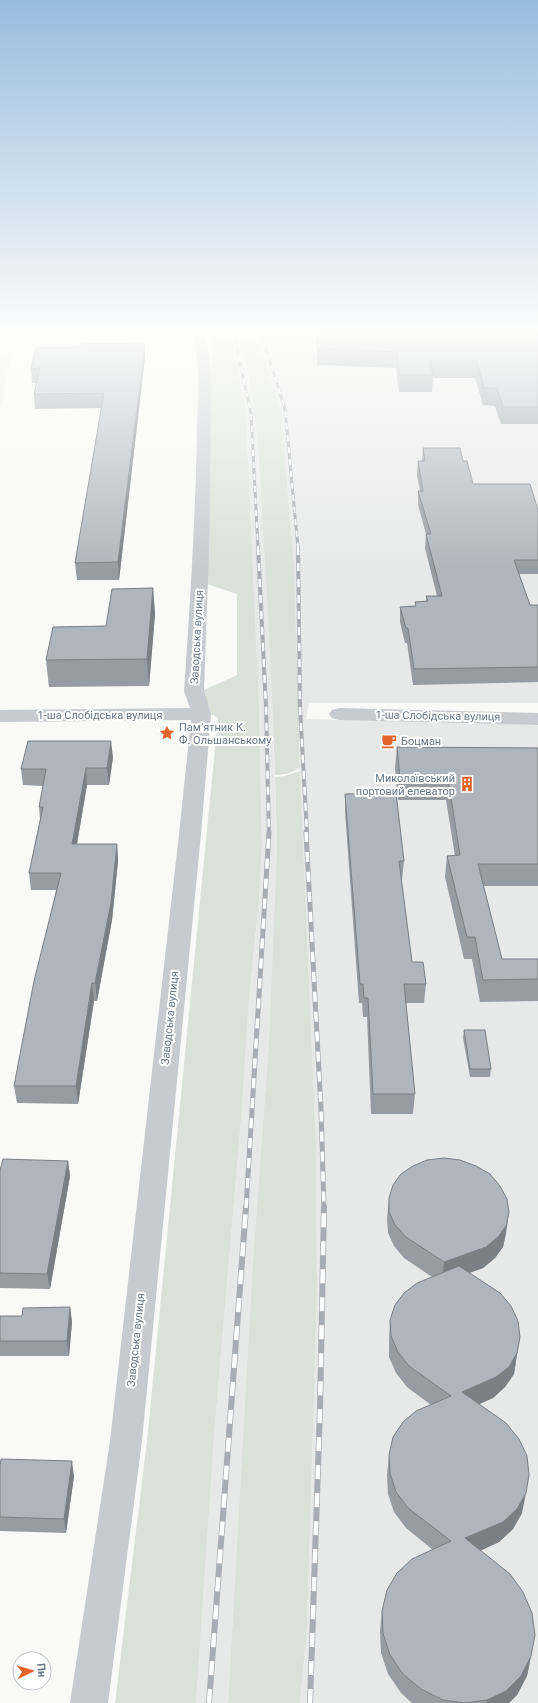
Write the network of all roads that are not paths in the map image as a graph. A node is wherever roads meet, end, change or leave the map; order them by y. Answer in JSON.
{"nodes":[{"id":1,"x":204,"y":411,"type":"edge"},
{"id":2,"x":201,"y":714,"type":"junction"},
{"id":3,"x":339,"y":714,"type":"dead end"},
{"id":4,"x":0,"y":716,"type":"edge"},
{"id":5,"x":538,"y":719,"type":"edge"},
{"id":6,"x":89,"y":1703,"type":"edge"}],
"edges":[{"from":1,"to":2,"type":"street","name":"Заводська вулиця"},
{"from":2,"to":4,"type":"street","name":"1-ша Слобідська вулиця"},
{"from":2,"to":6,"type":"street","name":"Заводська вулиця"},
{"from":3,"to":5,"type":"street","name":"1-ша Слобідська вулиця"}]}
